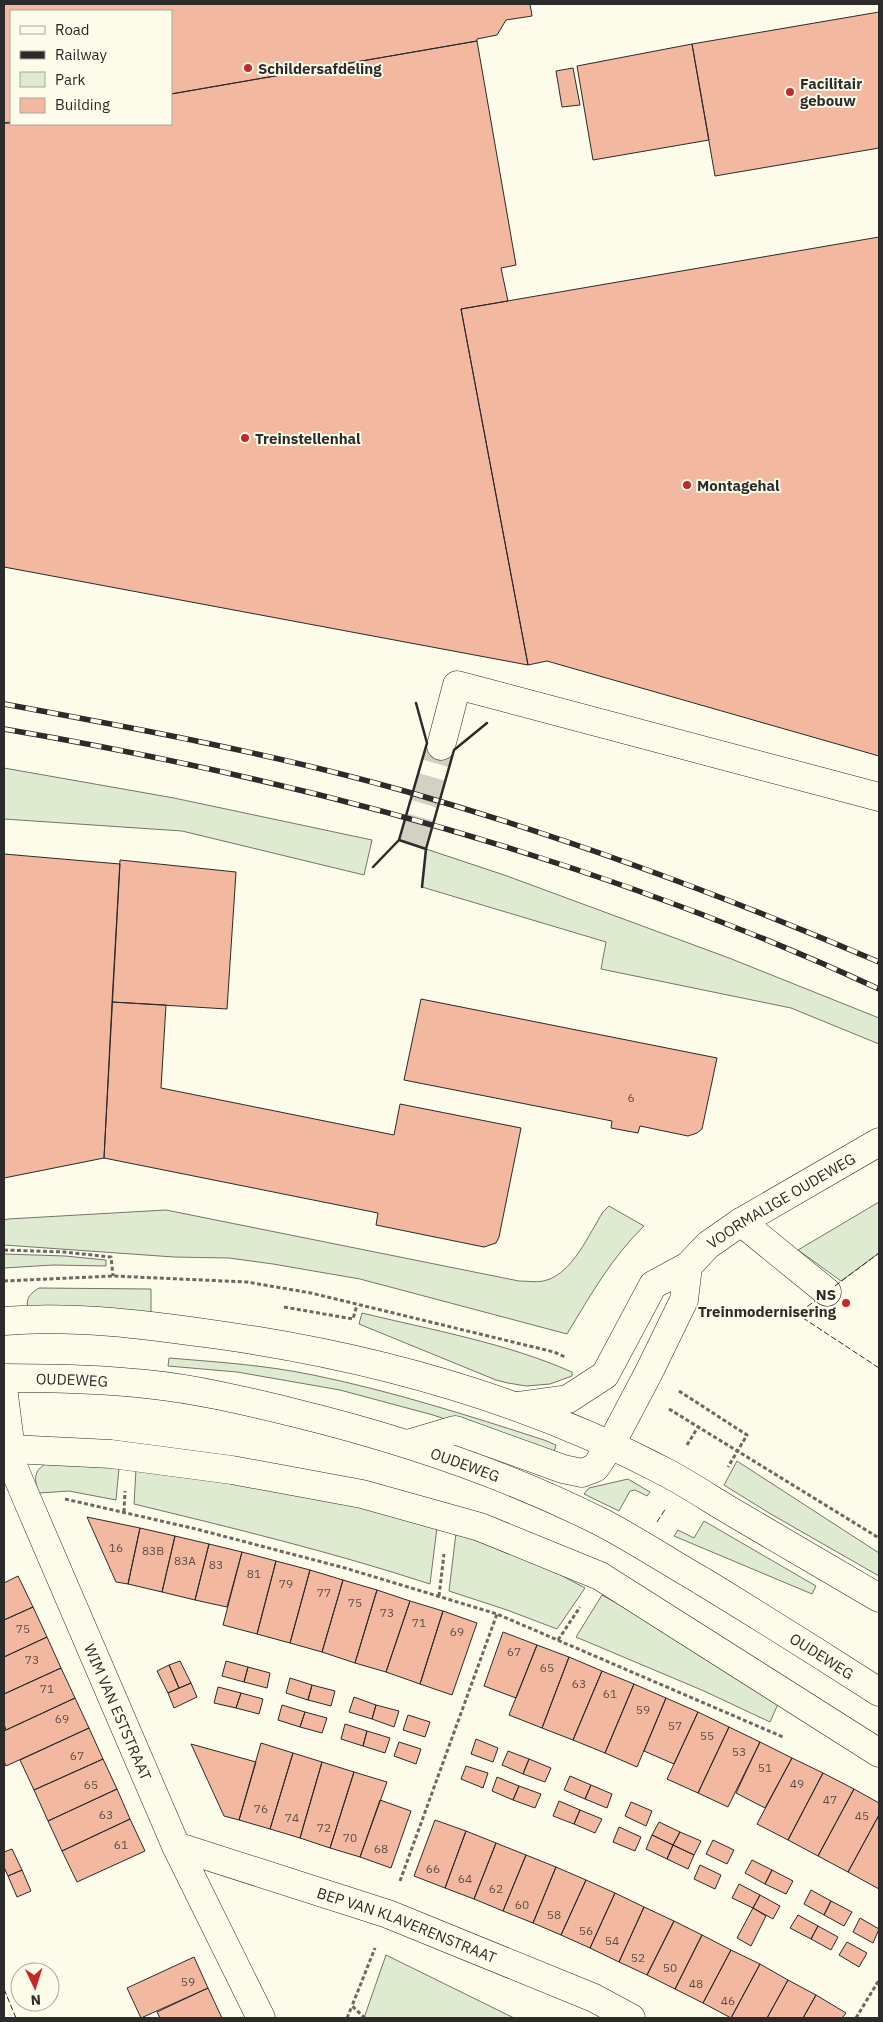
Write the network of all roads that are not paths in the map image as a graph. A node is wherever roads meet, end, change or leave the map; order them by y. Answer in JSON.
{"nodes":[{"id":1,"x":441,"y":746,"type":"tunnel mouth"},
{"id":2,"x":879,"y":797,"type":"edge"},
{"id":3,"x":879,"y":1142,"type":"edge"},
{"id":4,"x":741,"y":1222,"type":"junction"},
{"id":5,"x":688,"y":1266,"type":"junction"},
{"id":6,"x":827,"y":1292,"type":"dead end"},
{"id":7,"x":4,"y":1321,"type":"edge"},
{"id":8,"x":4,"y":1378,"type":"edge"},
{"id":9,"x":4,"y":1395,"type":"edge"},
{"id":10,"x":517,"y":1406,"type":"junction"},
{"id":11,"x":408,"y":1444,"type":"junction"},
{"id":12,"x":610,"y":1446,"type":"junction"},
{"id":13,"x":11,"y":1449,"type":"junction"},
{"id":14,"x":879,"y":1598,"type":"edge"},
{"id":15,"x":879,"y":1692,"type":"edge"},
{"id":16,"x":879,"y":1752,"type":"edge"},
{"id":17,"x":176,"y":1846,"type":"junction"},
{"id":18,"x":261,"y":2018,"type":"edge"},
{"id":19,"x":632,"y":2018,"type":"edge"}],
"edges":[{"from":1,"to":2,"type":"street"},
{"from":3,"to":4,"type":"street","name":"VOORMALIGE OUDEWEG"},
{"from":4,"to":5,"type":"street","name":"VOORMALIGE OUDEWEG"},
{"from":4,"to":6,"type":"street"},
{"from":5,"to":10,"type":"street","name":"VOORMALIGE OUDEWEG"},
{"from":5,"to":12,"type":"street"},
{"from":7,"to":10,"type":"street"},
{"from":8,"to":11,"type":"street","name":"OUDEWEG"},
{"from":9,"to":13,"type":"street","name":"WIM VAN ESTSTRAAT"},
{"from":10,"to":12,"type":"street"},
{"from":11,"to":12,"type":"street"},
{"from":11,"to":15,"type":"street","name":"OUDEWEG"},
{"from":12,"to":14,"type":"street"},
{"from":13,"to":16,"type":"street"},
{"from":13,"to":17,"type":"street","name":"WIM VAN ESTSTRAAT"},
{"from":17,"to":18,"type":"street","name":"WIM VAN ESTSTRAAT"},
{"from":17,"to":19,"type":"street","name":"BEP VAN KLAVERENSTRAAT"}]}
